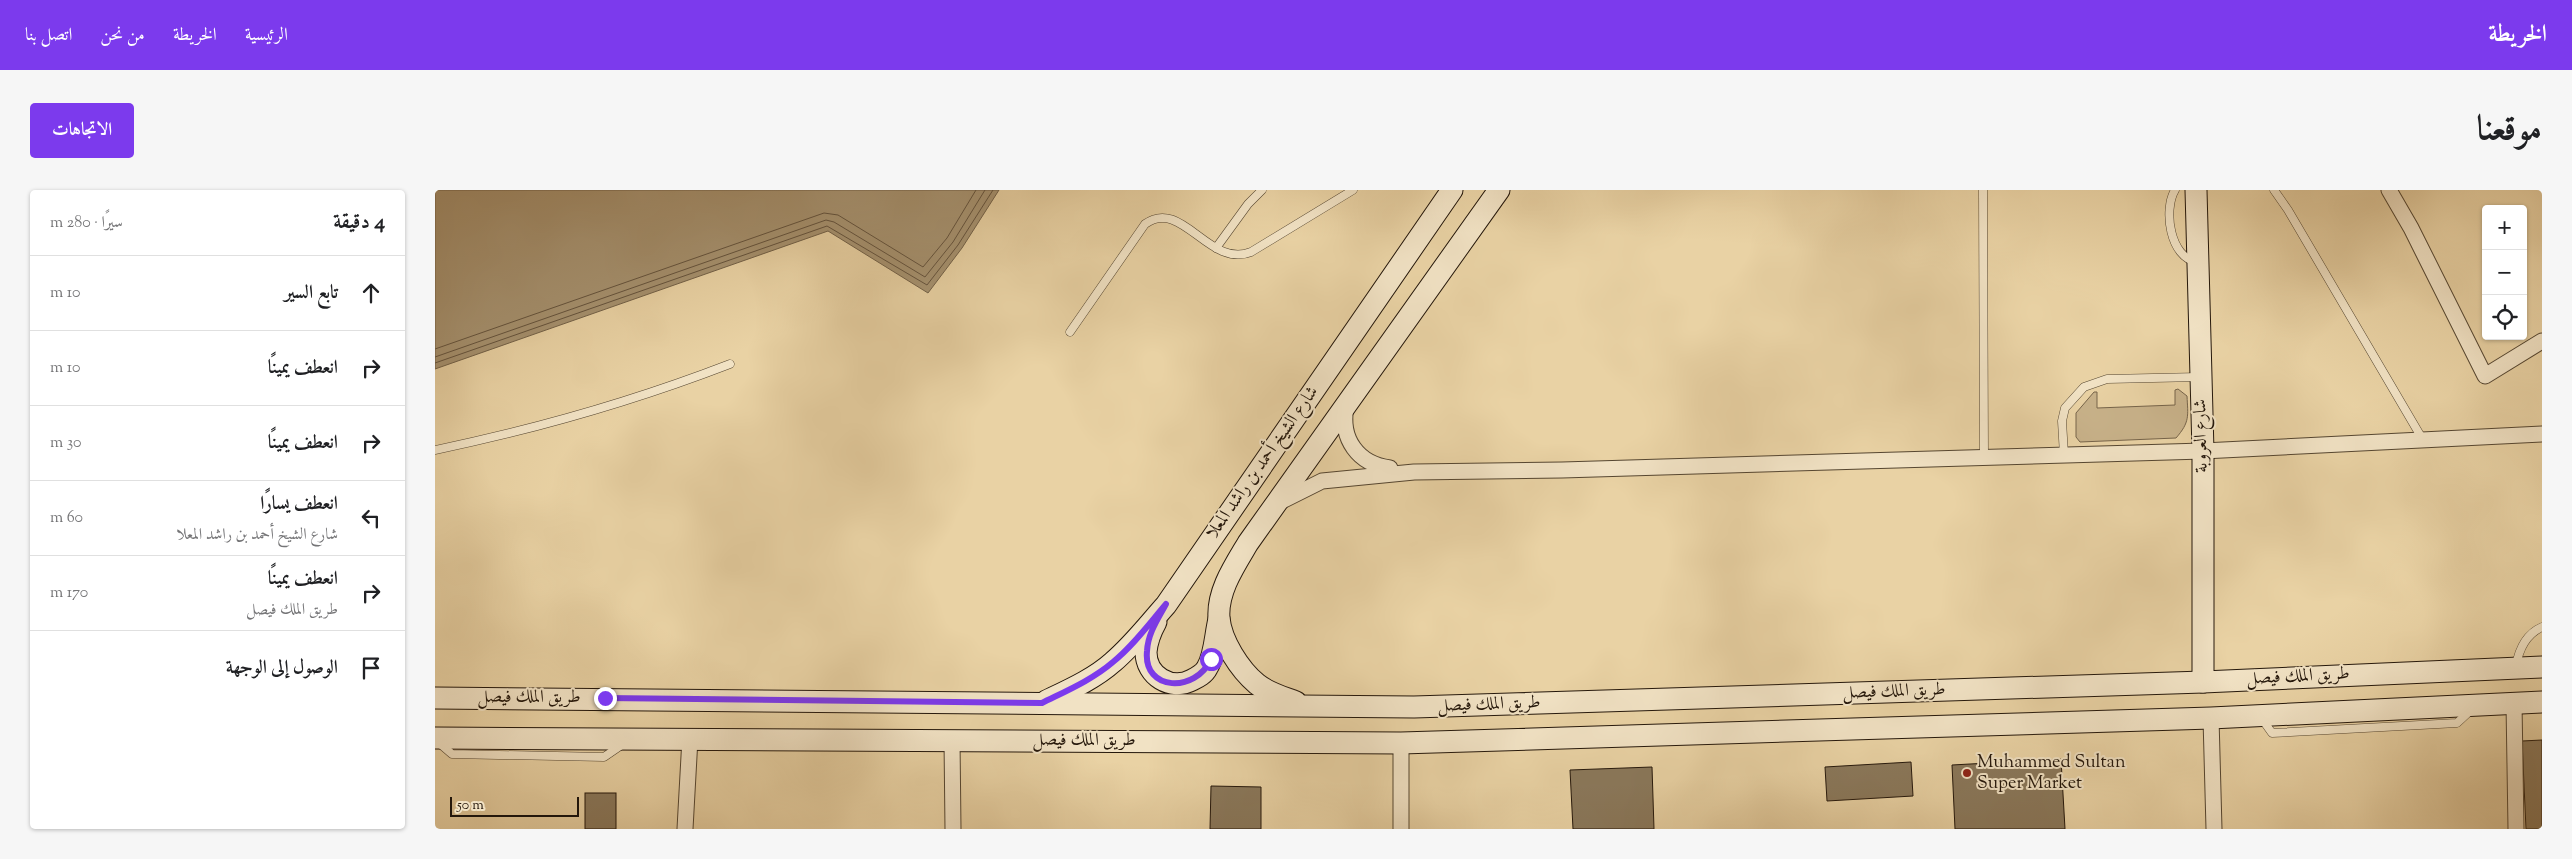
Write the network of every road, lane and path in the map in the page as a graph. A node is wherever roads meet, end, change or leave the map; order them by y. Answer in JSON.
{"nodes":[{"id":1,"x":1262,"y":190,"type":"edge"},
{"id":2,"x":1353,"y":190,"type":"edge"},
{"id":3,"x":1499,"y":190,"type":"edge"},
{"id":4,"x":1983,"y":190,"type":"edge"},
{"id":5,"x":2175,"y":190,"type":"edge"},
{"id":6,"x":2196,"y":190,"type":"edge"},
{"id":7,"x":2274,"y":190,"type":"edge"},
{"id":8,"x":2389,"y":190,"type":"edge"},
{"id":9,"x":1451,"y":191,"type":"edge"},
{"id":10,"x":1216,"y":248,"type":"junction"},
{"id":11,"x":2199,"y":262,"type":"junction"},
{"id":12,"x":1070,"y":332,"type":"dead end"},
{"id":13,"x":2542,"y":341,"type":"edge"},
{"id":14,"x":730,"y":364,"type":"dead end"},
{"id":15,"x":2201,"y":376,"type":"junction"},
{"id":16,"x":1348,"y":401,"type":"junction"},
{"id":17,"x":2542,"y":434,"type":"edge"},
{"id":18,"x":2424,"y":441,"type":"junction"},
{"id":19,"x":435,"y":450,"type":"edge"},
{"id":20,"x":2203,"y":451,"type":"junction"},
{"id":21,"x":2064,"y":455,"type":"junction"},
{"id":22,"x":1984,"y":457,"type":"junction"},
{"id":23,"x":1414,"y":472,"type":"junction"},
{"id":24,"x":1275,"y":505,"type":"junction"},
{"id":25,"x":1166,"y":604,"type":"junction"},
{"id":26,"x":1219,"y":618,"type":"junction"},
{"id":27,"x":2542,"y":627,"type":"edge"},
{"id":28,"x":2542,"y":667,"type":"edge"},
{"id":29,"x":2516,"y":668,"type":"junction"},
{"id":30,"x":2203,"y":682,"type":"junction"},
{"id":31,"x":435,"y":698,"type":"edge"},
{"id":32,"x":2542,"y":702,"type":"edge"},
{"id":33,"x":1042,"y":703,"type":"junction"},
{"id":34,"x":2514,"y":703,"type":"junction"},
{"id":35,"x":1310,"y":707,"type":"junction"},
{"id":36,"x":2211,"y":718,"type":"junction"},
{"id":37,"x":435,"y":738,"type":"edge"},
{"id":38,"x":690,"y":738,"type":"junction"},
{"id":39,"x":952,"y":740,"type":"junction"},
{"id":40,"x":1401,"y":743,"type":"junction"},
{"id":41,"x":685,"y":829,"type":"edge"},
{"id":42,"x":953,"y":829,"type":"edge"},
{"id":43,"x":1401,"y":829,"type":"edge"},
{"id":44,"x":2214,"y":829,"type":"edge"},
{"id":45,"x":2516,"y":829,"type":"edge"}],
"edges":[{"from":1,"to":10,"type":"lane"},
{"from":2,"to":10,"type":"lane"},
{"from":3,"to":16,"type":"main road","name":"شارع الشيخ أحمد بن راشد المعلا"},
{"from":4,"to":22,"type":"lane"},
{"from":5,"to":11,"type":"lane"},
{"from":6,"to":11,"type":"main road","name":"شارع العروبة"},
{"from":7,"to":18,"type":"lane"},
{"from":8,"to":13,"type":"street"},
{"from":9,"to":25,"type":"main road","name":"شارع الشيخ أحمد بن راشد المعلا"},
{"from":10,"to":12,"type":"lane"},
{"from":11,"to":15,"type":"main road","name":"شارع العروبة"},
{"from":14,"to":19,"type":"lane"},
{"from":15,"to":20,"type":"main road","name":"شارع العروبة"},
{"from":15,"to":21,"type":"lane"},
{"from":16,"to":23,"type":"street"},
{"from":16,"to":24,"type":"main road","name":"شارع الشيخ أحمد بن راشد المعلا"},
{"from":17,"to":18,"type":"street"},
{"from":18,"to":20,"type":"street"},
{"from":20,"to":21,"type":"street"},
{"from":20,"to":30,"type":"main road","name":"شارع العروبة"},
{"from":21,"to":22,"type":"street"},
{"from":22,"to":23,"type":"street"},
{"from":23,"to":24,"type":"street"},
{"from":24,"to":26,"type":"main road","name":"شارع الشيخ أحمد بن راشد المعلا"},
{"from":25,"to":26,"type":"main road"},
{"from":25,"to":33,"type":"main road","name":"شارع الشيخ أحمد بن راشد المعلا"},
{"from":26,"to":35,"type":"main road","name":"شارع الشيخ أحمد بن راشد المعلا"},
{"from":27,"to":29,"type":"lane"},
{"from":28,"to":29,"type":"main road","name":"طريق الملك فيصل"},
{"from":29,"to":30,"type":"main road","name":"طريق الملك فيصل"},
{"from":30,"to":35,"type":"main road","name":"طريق الملك فيصل"},
{"from":31,"to":33,"type":"main road","name":"طريق الملك فيصل"},
{"from":32,"to":34,"type":"main road","name":"طريق الملك فيصل"},
{"from":33,"to":35,"type":"main road","name":"طريق الملك فيصل"},
{"from":34,"to":36,"type":"main road","name":"طريق الملك فيصل"},
{"from":34,"to":45,"type":"street"},
{"from":36,"to":40,"type":"main road","name":"طريق الملك فيصل"},
{"from":36,"to":44,"type":"street"},
{"from":37,"to":38,"type":"main road","name":"طريق الملك فيصل"},
{"from":38,"to":39,"type":"main road","name":"طريق الملك فيصل"},
{"from":38,"to":41,"type":"street"},
{"from":39,"to":40,"type":"main road","name":"طريق الملك فيصل"},
{"from":39,"to":42,"type":"street"},
{"from":40,"to":43,"type":"street"}]}
